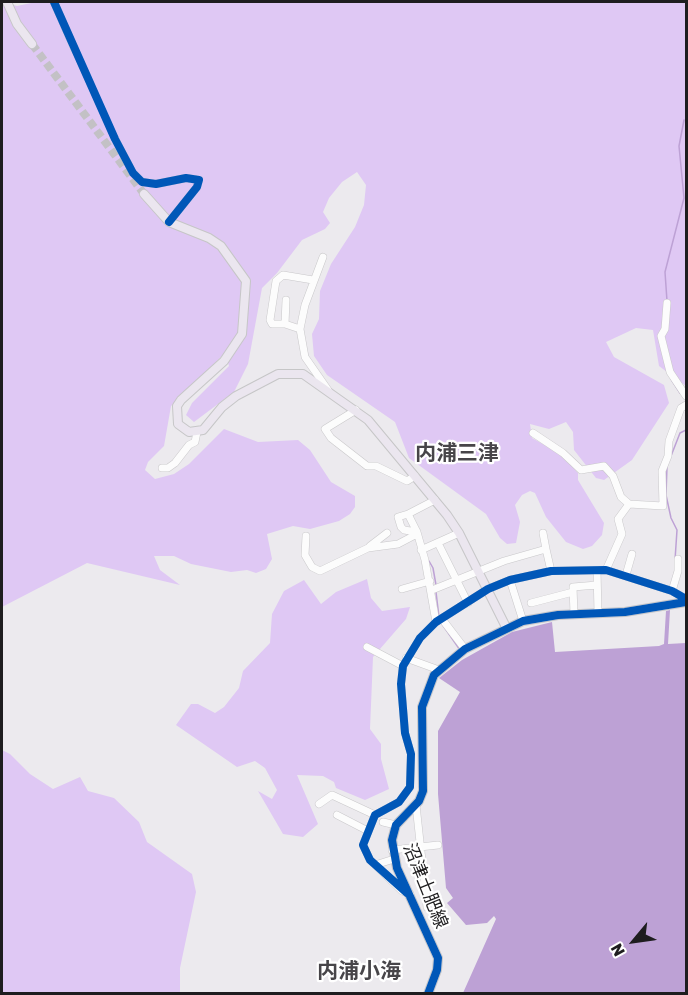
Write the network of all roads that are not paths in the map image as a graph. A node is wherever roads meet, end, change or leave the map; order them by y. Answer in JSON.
{"nodes":[{"id":1,"x":7,"y":2,"type":"edge"},
{"id":2,"x":54,"y":2,"type":"edge"},
{"id":3,"x":32,"y":44,"type":"tunnel mouth"},
{"id":4,"x":75,"y":50,"type":"tunnel mouth"},
{"id":5,"x":115,"y":139,"type":"tunnel mouth"},
{"id":6,"x":144,"y":194,"type":"tunnel mouth"},
{"id":7,"x":169,"y":222,"type":"junction"},
{"id":8,"x":323,"y":257,"type":"dead end"},
{"id":9,"x":313,"y":280,"type":"junction"},
{"id":10,"x":286,"y":300,"type":"dead end"},
{"id":11,"x":668,"y":303,"type":"dead end"},
{"id":12,"x":285,"y":324,"type":"junction"},
{"id":13,"x":300,"y":329,"type":"junction"},
{"id":14,"x":328,"y":390,"type":"junction"},
{"id":15,"x":687,"y":396,"type":"edge"},
{"id":16,"x":687,"y":405,"type":"edge"},
{"id":17,"x":356,"y":410,"type":"junction"},
{"id":18,"x":197,"y":432,"type":"junction"},
{"id":19,"x":533,"y":433,"type":"dead end"},
{"id":20,"x":162,"y":468,"type":"dead end"},
{"id":21,"x":415,"y":476,"type":"junction"},
{"id":22,"x":435,"y":501,"type":"junction"},
{"id":23,"x":629,"y":504,"type":"junction"},
{"id":24,"x":408,"y":514,"type":"junction"},
{"id":25,"x":459,"y":532,"type":"junction"},
{"id":26,"x":387,"y":533,"type":"dead end"},
{"id":27,"x":417,"y":533,"type":"junction"},
{"id":28,"x":543,"y":533,"type":"dead end"},
{"id":29,"x":306,"y":536,"type":"dead end"},
{"id":30,"x":438,"y":543,"type":"junction"},
{"id":31,"x":369,"y":548,"type":"junction"},
{"id":32,"x":546,"y":549,"type":"junction"},
{"id":33,"x":421,"y":550,"type":"junction"},
{"id":34,"x":632,"y":554,"type":"dead end"},
{"id":35,"x":678,"y":560,"type":"dead end"},
{"id":36,"x":597,"y":570,"type":"junction"},
{"id":37,"x":606,"y":570,"type":"junction"},
{"id":38,"x":478,"y":571,"type":"junction"},
{"id":39,"x":551,"y":571,"type":"junction"},
{"id":40,"x":626,"y":575,"type":"junction"},
{"id":41,"x":510,"y":580,"type":"junction"},
{"id":42,"x":430,"y":581,"type":"junction"},
{"id":43,"x":456,"y":581,"type":"junction"},
{"id":44,"x":597,"y":585,"type":"junction"},
{"id":45,"x":402,"y":589,"type":"dead end"},
{"id":46,"x":488,"y":589,"type":"junction"},
{"id":47,"x":432,"y":590,"type":"junction"},
{"id":48,"x":672,"y":591,"type":"junction"},
{"id":49,"x":573,"y":592,"type":"junction"},
{"id":50,"x":687,"y":601,"type":"edge"},
{"id":51,"x":468,"y":603,"type":"junction"},
{"id":52,"x":531,"y":603,"type":"dead end"},
{"id":53,"x":598,"y":612,"type":"junction"},
{"id":54,"x":574,"y":614,"type":"junction"},
{"id":55,"x":439,"y":620,"type":"junction"},
{"id":56,"x":523,"y":621,"type":"junction"},
{"id":57,"x":506,"y":627,"type":"junction"},
{"id":58,"x":367,"y":647,"type":"dead end"},
{"id":59,"x":461,"y":651,"type":"junction"},
{"id":60,"x":404,"y":662,"type":"junction"},
{"id":61,"x":439,"y":670,"type":"junction"},
{"id":62,"x":319,"y":804,"type":"dead end"},
{"id":63,"x":416,"y":805,"type":"junction"},
{"id":64,"x":337,"y":815,"type":"dead end"},
{"id":65,"x":375,"y":815,"type":"junction"},
{"id":66,"x":383,"y":822,"type":"dead end"},
{"id":67,"x":396,"y":825,"type":"junction"},
{"id":68,"x":368,"y":831,"type":"junction"},
{"id":69,"x":438,"y":845,"type":"dead end"},
{"id":70,"x":422,"y":847,"type":"junction"},
{"id":71,"x":392,"y":850,"type":"junction"},
{"id":72,"x":394,"y":860,"type":"junction"},
{"id":73,"x":375,"y":865,"type":"junction"},
{"id":74,"x":410,"y":894,"type":"junction"},
{"id":75,"x":427,"y":907,"type":"dead end"},
{"id":76,"x":428,"y":993,"type":"edge"}],
"edges":[{"from":1,"to":3,"type":"main road"},
{"from":2,"to":4,"type":"street"},
{"from":5,"to":7,"type":"street"},
{"from":6,"to":7,"type":"main road"},
{"from":7,"to":18,"type":"main road"},
{"from":8,"to":9,"type":"street"},
{"from":9,"to":12,"type":"street"},
{"from":9,"to":13,"type":"street"},
{"from":10,"to":12,"type":"street"},
{"from":11,"to":15,"type":"street"},
{"from":12,"to":13,"type":"street"},
{"from":13,"to":14,"type":"street"},
{"from":14,"to":17,"type":"main road"},
{"from":14,"to":18,"type":"main road"},
{"from":16,"to":23,"type":"street"},
{"from":17,"to":21,"type":"main road"},
{"from":17,"to":21,"type":"street"},
{"from":18,"to":20,"type":"street"},
{"from":19,"to":23,"type":"street"},
{"from":21,"to":22,"type":"main road"},
{"from":22,"to":24,"type":"street"},
{"from":22,"to":25,"type":"main road"},
{"from":23,"to":37,"type":"street"},
{"from":24,"to":27,"type":"street"},
{"from":24,"to":27,"type":"street"},
{"from":25,"to":30,"type":"street"},
{"from":25,"to":38,"type":"main road"},
{"from":26,"to":31,"type":"street"},
{"from":27,"to":31,"type":"street"},
{"from":27,"to":33,"type":"street"},
{"from":28,"to":32,"type":"street"},
{"from":29,"to":31,"type":"street"},
{"from":30,"to":33,"type":"street"},
{"from":30,"to":43,"type":"street"},
{"from":32,"to":38,"type":"street"},
{"from":32,"to":39,"type":"street"},
{"from":33,"to":42,"type":"street"},
{"from":34,"to":40,"type":"street"},
{"from":35,"to":48,"type":"street"},
{"from":36,"to":37,"type":"street"},
{"from":36,"to":39,"type":"street"},
{"from":36,"to":44,"type":"street"},
{"from":37,"to":40,"type":"street"},
{"from":38,"to":43,"type":"street"},
{"from":38,"to":46,"type":"main road"},
{"from":39,"to":41,"type":"street"},
{"from":40,"to":48,"type":"street"},
{"from":41,"to":46,"type":"street"},
{"from":41,"to":56,"type":"street"},
{"from":42,"to":45,"type":"street"},
{"from":42,"to":47,"type":"street"},
{"from":43,"to":47,"type":"street"},
{"from":43,"to":51,"type":"street"},
{"from":44,"to":49,"type":"street"},
{"from":44,"to":53,"type":"street"},
{"from":46,"to":51,"type":"street"},
{"from":46,"to":57,"type":"main road"},
{"from":47,"to":55,"type":"street"},
{"from":48,"to":50,"type":"street"},
{"from":49,"to":52,"type":"street"},
{"from":49,"to":54,"type":"street"},
{"from":50,"to":53,"type":"main road","name":"沼津土肥線"},
{"from":51,"to":55,"type":"street"},
{"from":53,"to":54,"type":"main road","name":"沼津土肥線"},
{"from":54,"to":56,"type":"main road","name":"沼津土肥線"},
{"from":55,"to":59,"type":"street"},
{"from":55,"to":60,"type":"street"},
{"from":56,"to":57,"type":"main road","name":"沼津土肥線"},
{"from":57,"to":59,"type":"main road","name":"沼津土肥線"},
{"from":58,"to":60,"type":"street"},
{"from":59,"to":61,"type":"main road","name":"沼津土肥線"},
{"from":60,"to":61,"type":"street"},
{"from":60,"to":65,"type":"street"},
{"from":61,"to":63,"type":"main road","name":"沼津土肥線"},
{"from":62,"to":65,"type":"street"},
{"from":63,"to":67,"type":"main road","name":"沼津土肥線"},
{"from":63,"to":70,"type":"street"},
{"from":64,"to":68,"type":"street"},
{"from":65,"to":68,"type":"street"},
{"from":66,"to":67,"type":"street"},
{"from":67,"to":71,"type":"main road","name":"沼津土肥線"},
{"from":68,"to":73,"type":"street"},
{"from":69,"to":70,"type":"street"},
{"from":70,"to":71,"type":"street"},
{"from":70,"to":75,"type":"street"},
{"from":71,"to":72,"type":"main road","name":"沼津土肥線"},
{"from":72,"to":73,"type":"street"},
{"from":72,"to":74,"type":"main road","name":"沼津土肥線"},
{"from":73,"to":74,"type":"street"},
{"from":74,"to":76,"type":"main road","name":"沼津土肥線"}]}
